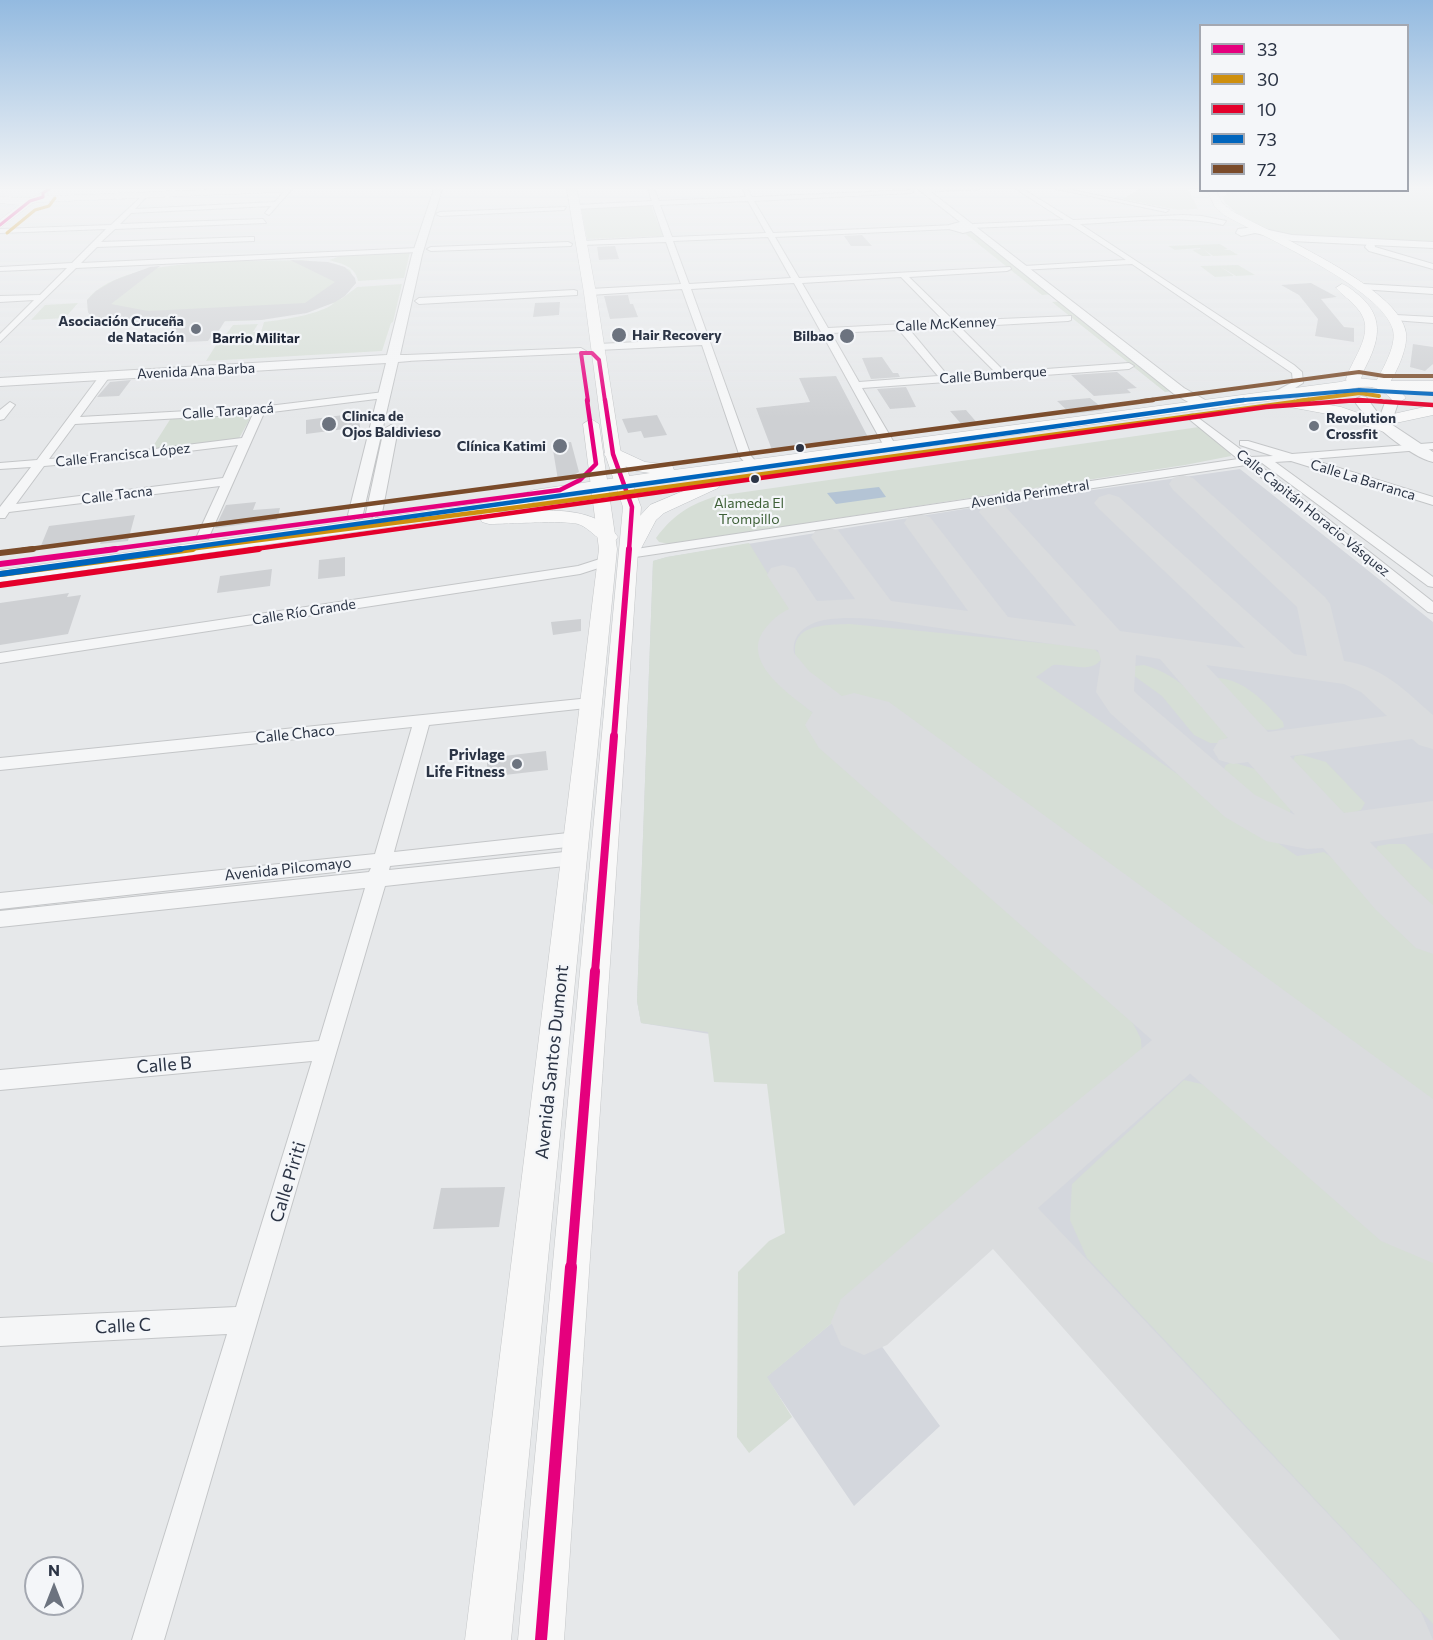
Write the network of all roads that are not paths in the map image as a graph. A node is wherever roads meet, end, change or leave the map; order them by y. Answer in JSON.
{"nodes":[{"id":1,"x":74,"y":266,"type":"junction"},
{"id":2,"x":79,"y":266,"type":"edge"},
{"id":3,"x":421,"y":266,"type":"edge"},
{"id":4,"x":586,"y":266,"type":"edge"},
{"id":5,"x":678,"y":266,"type":"edge"},
{"id":6,"x":788,"y":266,"type":"edge"},
{"id":7,"x":1003,"y":266,"type":"edge"},
{"id":8,"x":1020,"y":266,"type":"edge"},
{"id":9,"x":1069,"y":266,"type":"edge"},
{"id":10,"x":1138,"y":266,"type":"edge"},
{"id":11,"x":1300,"y":266,"type":"edge"},
{"id":12,"x":1323,"y":266,"type":"edge"},
{"id":13,"x":1024,"y":268,"type":"junction"},
{"id":14,"x":0,"y":269,"type":"edge"},
{"id":15,"x":1007,"y":269,"type":"junction"},
{"id":16,"x":902,"y":274,"type":"junction"},
{"id":17,"x":795,"y":280,"type":"junction"},
{"id":18,"x":686,"y":286,"type":"junction"},
{"id":19,"x":1345,"y":290,"type":"junction"},
{"id":20,"x":1367,"y":290,"type":"junction"},
{"id":21,"x":1433,"y":291,"type":"edge"},
{"id":22,"x":590,"y":292,"type":"junction"},
{"id":23,"x":574,"y":294,"type":"joint"},
{"id":24,"x":43,"y":297,"type":"junction"},
{"id":25,"x":1061,"y":297,"type":"junction"},
{"id":26,"x":1044,"y":298,"type":"junction"},
{"id":27,"x":0,"y":299,"type":"edge"},
{"id":28,"x":414,"y":301,"type":"junction"},
{"id":29,"x":1068,"y":318,"type":"junction"},
{"id":30,"x":1396,"y":318,"type":"junction"},
{"id":31,"x":1433,"y":320,"type":"edge"},
{"id":32,"x":953,"y":324,"type":"junction"},
{"id":33,"x":902,"y":327,"type":"junction"},
{"id":34,"x":825,"y":331,"type":"junction"},
{"id":35,"x":0,"y":339,"type":"edge"},
{"id":36,"x":705,"y":342,"type":"junction"},
{"id":37,"x":1370,"y":344,"type":"junction"},
{"id":38,"x":581,"y":348,"type":"junction"},
{"id":39,"x":599,"y":353,"type":"junction"},
{"id":40,"x":399,"y":358,"type":"junction"},
{"id":41,"x":1389,"y":365,"type":"junction"},
{"id":42,"x":1129,"y":366,"type":"junction"},
{"id":43,"x":113,"y":374,"type":"junction"},
{"id":44,"x":1002,"y":374,"type":"junction"},
{"id":45,"x":0,"y":378,"type":"edge"},
{"id":46,"x":946,"y":379,"type":"junction"},
{"id":47,"x":0,"y":382,"type":"edge"},
{"id":48,"x":1348,"y":384,"type":"junction"},
{"id":49,"x":857,"y":385,"type":"junction"},
{"id":50,"x":1382,"y":386,"type":"junction"},
{"id":51,"x":1431,"y":387,"type":"edge"},
{"id":52,"x":399,"y":389,"type":"dead end"},
{"id":53,"x":1280,"y":393,"type":"junction"},
{"id":54,"x":384,"y":395,"type":"junction"},
{"id":55,"x":1179,"y":399,"type":"junction"},
{"id":56,"x":1360,"y":400,"type":"junction"},
{"id":57,"x":1394,"y":401,"type":"junction"},
{"id":58,"x":1296,"y":404,"type":"junction"},
{"id":59,"x":10,"y":405,"type":"dead end"},
{"id":60,"x":1433,"y":405,"type":"edge"},
{"id":61,"x":260,"y":410,"type":"junction"},
{"id":62,"x":1433,"y":410,"type":"edge"},
{"id":63,"x":1202,"y":412,"type":"junction"},
{"id":64,"x":0,"y":417,"type":"edge"},
{"id":65,"x":393,"y":420,"type":"dead end"},
{"id":66,"x":71,"y":421,"type":"junction"},
{"id":67,"x":1386,"y":424,"type":"junction"},
{"id":68,"x":246,"y":441,"type":"junction"},
{"id":69,"x":1244,"y":443,"type":"junction"},
{"id":70,"x":890,"y":446,"type":"junction"},
{"id":71,"x":1433,"y":446,"type":"edge"},
{"id":72,"x":1417,"y":447,"type":"junction"},
{"id":73,"x":613,"y":454,"type":"junction"},
{"id":74,"x":1433,"y":458,"type":"edge"},
{"id":75,"x":1293,"y":459,"type":"junction"},
{"id":76,"x":1248,"y":461,"type":"junction"},
{"id":77,"x":1266,"y":461,"type":"junction"},
{"id":78,"x":39,"y":463,"type":"junction"},
{"id":79,"x":596,"y":464,"type":"junction"},
{"id":80,"x":752,"y":464,"type":"junction"},
{"id":81,"x":0,"y":466,"type":"edge"},
{"id":82,"x":727,"y":467,"type":"junction"},
{"id":83,"x":228,"y":481,"type":"junction"},
{"id":84,"x":712,"y":484,"type":"junction"},
{"id":85,"x":627,"y":489,"type":"junction"},
{"id":86,"x":561,"y":490,"type":"junction"},
{"id":87,"x":602,"y":493,"type":"junction"},
{"id":88,"x":534,"y":495,"type":"junction"},
{"id":89,"x":1433,"y":501,"type":"edge"},
{"id":90,"x":3,"y":513,"type":"edge"},
{"id":91,"x":365,"y":514,"type":"junction"},
{"id":92,"x":476,"y":519,"type":"junction"},
{"id":93,"x":203,"y":536,"type":"junction"},
{"id":94,"x":615,"y":550,"type":"junction"},
{"id":95,"x":3,"y":575,"type":"edge"},
{"id":96,"x":1433,"y":583,"type":"edge"},
{"id":97,"x":1433,"y":609,"type":"edge"},
{"id":98,"x":0,"y":658,"type":"edge"},
{"id":99,"x":590,"y":702,"type":"junction"},
{"id":100,"x":421,"y":722,"type":"junction"},
{"id":101,"x":0,"y":764,"type":"edge"},
{"id":102,"x":576,"y":849,"type":"junction"},
{"id":103,"x":380,"y":868,"type":"junction"},
{"id":104,"x":0,"y":901,"type":"edge"},
{"id":105,"x":0,"y":919,"type":"edge"},
{"id":106,"x":327,"y":1050,"type":"junction"},
{"id":107,"x":0,"y":1080,"type":"edge"},
{"id":108,"x":246,"y":1320,"type":"junction"},
{"id":109,"x":0,"y":1332,"type":"edge"},
{"id":110,"x":148,"y":1640,"type":"edge"},
{"id":111,"x":488,"y":1640,"type":"edge"},
{"id":112,"x":541,"y":1640,"type":"edge"}],
"edges":[{"from":1,"to":2,"type":"street"},
{"from":1,"to":14,"type":"street"},
{"from":1,"to":24,"type":"street"},
{"from":3,"to":28,"type":"street"},
{"from":4,"to":22,"type":"main road","name":"Avenida Santos Dumont"},
{"from":5,"to":18,"type":"street"},
{"from":6,"to":17,"type":"street"},
{"from":7,"to":15,"type":"street"},
{"from":8,"to":13,"type":"street"},
{"from":9,"to":13,"type":"street"},
{"from":10,"to":53,"type":"street"},
{"from":11,"to":19,"type":"main road"},
{"from":12,"to":20,"type":"main road"},
{"from":13,"to":25,"type":"street"},
{"from":15,"to":16,"type":"street"},
{"from":15,"to":26,"type":"street"},
{"from":16,"to":17,"type":"street"},
{"from":16,"to":32,"type":"street"},
{"from":17,"to":18,"type":"street"},
{"from":17,"to":34,"type":"street"},
{"from":18,"to":22,"type":"street"},
{"from":18,"to":36,"type":"street"},
{"from":19,"to":20,"type":"main road"},
{"from":19,"to":37,"type":"main road"},
{"from":20,"to":21,"type":"street"},
{"from":20,"to":30,"type":"main road"},
{"from":22,"to":23,"type":"main road"},
{"from":22,"to":39,"type":"main road","name":"Avenida Santos Dumont"},
{"from":23,"to":28,"type":"street"},
{"from":24,"to":27,"type":"street"},
{"from":24,"to":35,"type":"street"},
{"from":25,"to":26,"type":"street"},
{"from":25,"to":55,"type":"street"},
{"from":26,"to":29,"type":"street"},
{"from":28,"to":40,"type":"street"},
{"from":29,"to":32,"type":"street","name":"Calle McKenney"},
{"from":29,"to":42,"type":"street"},
{"from":30,"to":31,"type":"street"},
{"from":30,"to":41,"type":"main road"},
{"from":32,"to":33,"type":"street","name":"Calle McKenney"},
{"from":32,"to":44,"type":"street"},
{"from":33,"to":34,"type":"street","name":"Calle McKenney"},
{"from":33,"to":46,"type":"street"},
{"from":34,"to":49,"type":"street"},
{"from":36,"to":39,"type":"street"},
{"from":36,"to":80,"type":"street"},
{"from":37,"to":41,"type":"main road"},
{"from":37,"to":48,"type":"main road"},
{"from":38,"to":39,"type":"main road"},
{"from":38,"to":40,"type":"street","name":"Avenida Ana Barba"},
{"from":38,"to":79,"type":"main road","name":"Avenida Santos Dumont"},
{"from":39,"to":73,"type":"main road","name":"Avenida Santos Dumont"},
{"from":40,"to":43,"type":"street","name":"Avenida Ana Barba"},
{"from":40,"to":52,"type":"street"},
{"from":40,"to":54,"type":"street"},
{"from":41,"to":50,"type":"main road"},
{"from":41,"to":51,"type":"main road"},
{"from":42,"to":44,"type":"street","name":"Calle Bumberque"},
{"from":42,"to":55,"type":"street"},
{"from":43,"to":45,"type":"street","name":"Avenida Ana Barba"},
{"from":43,"to":47,"type":"street","name":"Avenida Ana Barba"},
{"from":43,"to":66,"type":"street"},
{"from":44,"to":46,"type":"street","name":"Calle Bumberque"},
{"from":46,"to":49,"type":"street","name":"Calle Bumberque"},
{"from":48,"to":50,"type":"main road"},
{"from":48,"to":53,"type":"main road"},
{"from":48,"to":56,"type":"main road"},
{"from":49,"to":70,"type":"street"},
{"from":50,"to":51,"type":"main road"},
{"from":50,"to":57,"type":"main road"},
{"from":51,"to":57,"type":"main road"},
{"from":53,"to":63,"type":"main road"},
{"from":54,"to":61,"type":"street","name":"Calle Tarapacá"},
{"from":54,"to":91,"type":"street"},
{"from":55,"to":63,"type":"main road"},
{"from":55,"to":70,"type":"main road"},
{"from":56,"to":57,"type":"main road"},
{"from":56,"to":58,"type":"main road"},
{"from":56,"to":67,"type":"street"},
{"from":57,"to":60,"type":"main road"},
{"from":57,"to":67,"type":"street"},
{"from":58,"to":63,"type":"main road"},
{"from":58,"to":67,"type":"main road"},
{"from":59,"to":64,"type":"street"},
{"from":61,"to":66,"type":"street","name":"Calle Tarapacá"},
{"from":61,"to":68,"type":"street"},
{"from":62,"to":67,"type":"main road"},
{"from":63,"to":69,"type":"street","name":"Calle Capitán Horacio Vásquez"},
{"from":63,"to":76,"type":"street","name":"Calle Capitán Horacio Vásquez"},
{"from":63,"to":84,"type":"main road"},
{"from":65,"to":91,"type":"street"},
{"from":66,"to":78,"type":"street"},
{"from":67,"to":72,"type":"street"},
{"from":68,"to":78,"type":"street","name":"Calle Francisca López"},
{"from":68,"to":83,"type":"street"},
{"from":69,"to":75,"type":"street","name":"Calle La Barranca"},
{"from":69,"to":77,"type":"street","name":"Calle Capitán Horacio Vásquez"},
{"from":70,"to":80,"type":"main road"},
{"from":71,"to":72,"type":"street","name":"Avenida Perimetral"},
{"from":72,"to":74,"type":"street"},
{"from":72,"to":75,"type":"street","name":"Avenida Perimetral"},
{"from":73,"to":82,"type":"main road"},
{"from":73,"to":85,"type":"main road","name":"Avenida Santos Dumont"},
{"from":75,"to":77,"type":"street","name":"Avenida Perimetral"},
{"from":75,"to":89,"type":"street","name":"Calle La Barranca"},
{"from":76,"to":77,"type":"street","name":"Avenida Perimetral"},
{"from":76,"to":94,"type":"street","name":"Avenida Perimetral"},
{"from":76,"to":97,"type":"street","name":"Calle Capitán Horacio Vásquez"},
{"from":77,"to":96,"type":"street","name":"Calle Capitán Horacio Vásquez"},
{"from":78,"to":81,"type":"street","name":"Calle Francisca López"},
{"from":78,"to":90,"type":"street"},
{"from":79,"to":86,"type":"main road"},
{"from":79,"to":87,"type":"main road","name":"Avenida Santos Dumont"},
{"from":80,"to":82,"type":"main road"},
{"from":82,"to":85,"type":"main road"},
{"from":83,"to":90,"type":"street","name":"Calle Tacna"},
{"from":83,"to":93,"type":"street"},
{"from":84,"to":85,"type":"main road"},
{"from":84,"to":94,"type":"main road"},
{"from":85,"to":87,"type":"main road"},
{"from":85,"to":94,"type":"main road","name":"Avenida Santos Dumont"},
{"from":86,"to":87,"type":"main road"},
{"from":86,"to":88,"type":"main road"},
{"from":87,"to":92,"type":"main road"},
{"from":87,"to":94,"type":"main road","name":"Avenida Santos Dumont"},
{"from":88,"to":91,"type":"main road"},
{"from":88,"to":95,"type":"main road"},
{"from":91,"to":93,"type":"main road"},
{"from":92,"to":94,"type":"main road"},
{"from":92,"to":95,"type":"main road"},
{"from":93,"to":95,"type":"main road"},
{"from":94,"to":98,"type":"street","name":"Calle Río Grande"},
{"from":94,"to":99,"type":"main road","name":"Avenida Santos Dumont"},
{"from":94,"to":112,"type":"main road","name":"Avenida Santos Dumont"},
{"from":99,"to":100,"type":"street","name":"Calle Chaco"},
{"from":99,"to":102,"type":"main road","name":"Avenida Santos Dumont"},
{"from":100,"to":101,"type":"street","name":"Calle Chaco"},
{"from":100,"to":103,"type":"street","name":"Calle Piriti"},
{"from":102,"to":103,"type":"street","name":"Avenida Pilcomayo"},
{"from":102,"to":111,"type":"main road","name":"Avenida Santos Dumont"},
{"from":103,"to":104,"type":"street","name":"Avenida Pilcomayo"},
{"from":103,"to":105,"type":"street","name":"Avenida Pilcomayo"},
{"from":103,"to":106,"type":"street","name":"Calle Piriti"},
{"from":106,"to":107,"type":"street","name":"Calle B"},
{"from":106,"to":108,"type":"street","name":"Calle Piriti"},
{"from":108,"to":109,"type":"street","name":"Calle C"},
{"from":108,"to":110,"type":"street","name":"Calle Piriti"}]}
